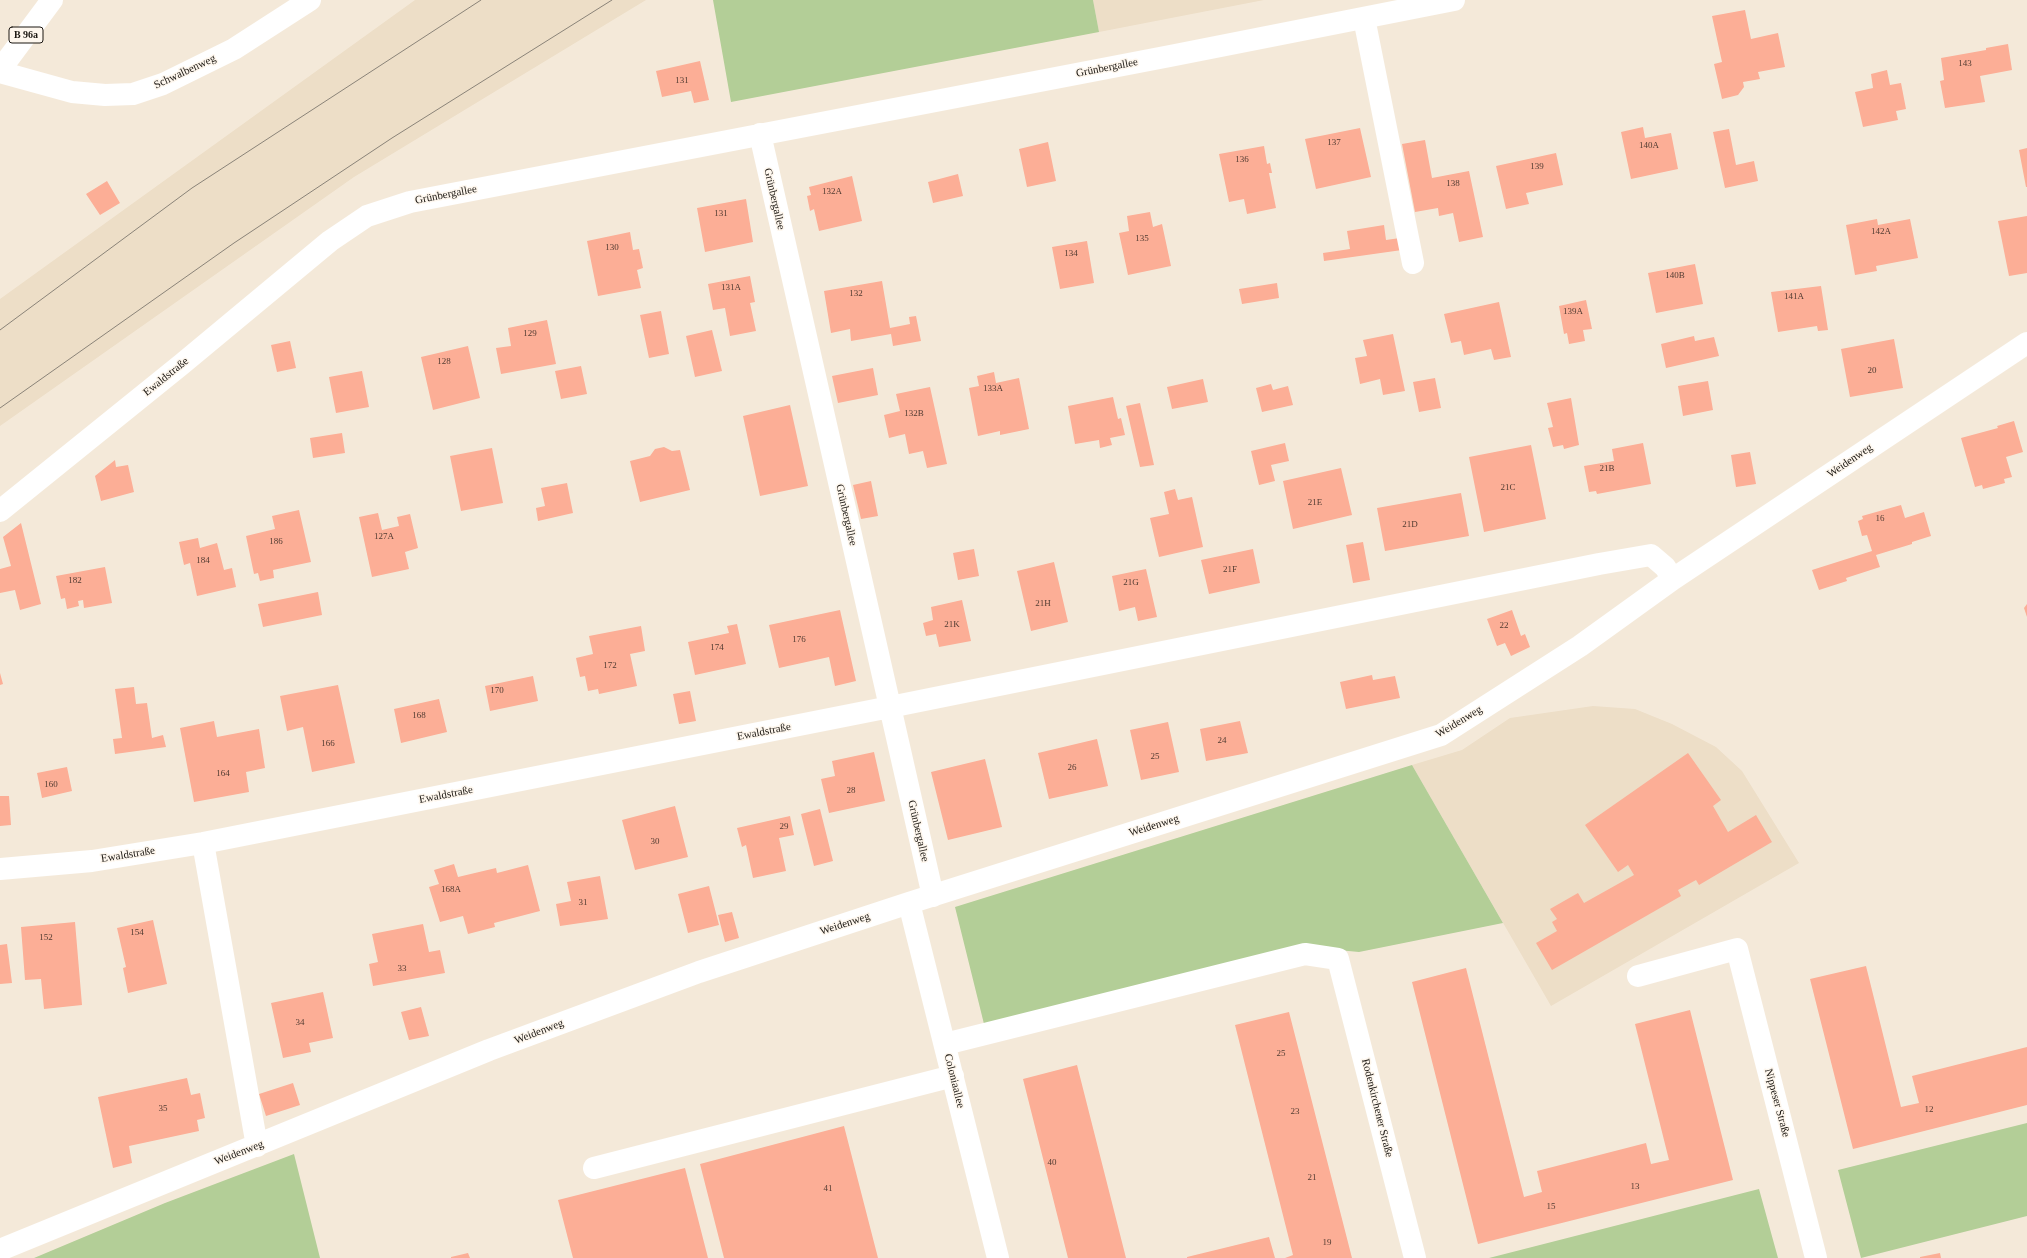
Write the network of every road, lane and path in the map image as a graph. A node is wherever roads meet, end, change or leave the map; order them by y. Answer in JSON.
{"nodes":[{"id":1,"x":52,"y":0,"type":"edge"},
{"id":2,"x":310,"y":0,"type":"edge"},
{"id":3,"x":1454,"y":0,"type":"edge"},
{"id":4,"x":1364,"y":18,"type":"junction"},
{"id":5,"x":0,"y":71,"type":"edge"},
{"id":6,"x":760,"y":134,"type":"junction"},
{"id":7,"x":330,"y":241,"type":"joint"},
{"id":8,"x":1413,"y":263,"type":"dead end"},
{"id":9,"x":2027,"y":343,"type":"edge"},
{"id":10,"x":0,"y":511,"type":"edge"},
{"id":11,"x":1673,"y":579,"type":"junction"},
{"id":12,"x":890,"y":707,"type":"junction"},
{"id":13,"x":203,"y":843,"type":"junction"},
{"id":14,"x":0,"y":868,"type":"edge"},
{"id":15,"x":933,"y":896,"type":"junction"},
{"id":16,"x":909,"y":903,"type":"junction"},
{"id":17,"x":1638,"y":976,"type":"dead end"},
{"id":18,"x":945,"y":1044,"type":"junction"},
{"id":19,"x":953,"y":1076,"type":"junction"},
{"id":20,"x":257,"y":1146,"type":"junction"},
{"id":21,"x":594,"y":1168,"type":"dead end"},
{"id":22,"x":0,"y":1250,"type":"edge"},
{"id":23,"x":998,"y":1258,"type":"edge"},
{"id":24,"x":1415,"y":1258,"type":"edge"},
{"id":25,"x":1816,"y":1258,"type":"edge"}],
"edges":[{"from":1,"to":5,"type":"street","number":"B 96a"},
{"from":2,"to":5,"type":"street","name":"Schwalbenweg"},
{"from":3,"to":4,"type":"street","name":"Grünbergallee"},
{"from":4,"to":6,"type":"street","name":"Grünbergallee"},
{"from":4,"to":8,"type":"street"},
{"from":6,"to":7,"type":"street","name":"Grünbergallee"},
{"from":6,"to":12,"type":"street","name":"Grünbergallee"},
{"from":7,"to":10,"type":"street","name":"Ewaldstraße"},
{"from":9,"to":11,"type":"street","name":"Weidenweg"},
{"from":11,"to":12,"type":"street"},
{"from":11,"to":15,"type":"street","name":"Weidenweg"},
{"from":12,"to":13,"type":"street","name":"Ewaldstraße"},
{"from":12,"to":15,"type":"street","name":"Grünbergallee"},
{"from":13,"to":14,"type":"street","name":"Ewaldstraße"},
{"from":13,"to":20,"type":"street"},
{"from":15,"to":16,"type":"street","name":"Weidenweg"},
{"from":16,"to":18,"type":"street","name":"Coloniaallee"},
{"from":16,"to":20,"type":"street","name":"Weidenweg"},
{"from":17,"to":25,"type":"street","name":"Nippeser Straße"},
{"from":18,"to":19,"type":"street","name":"Coloniaallee"},
{"from":18,"to":24,"type":"street","name":"Rodenkirchener Straße"},
{"from":19,"to":21,"type":"street"},
{"from":19,"to":23,"type":"street","name":"Coloniaallee"},
{"from":20,"to":22,"type":"street","name":"Weidenweg"}]}
